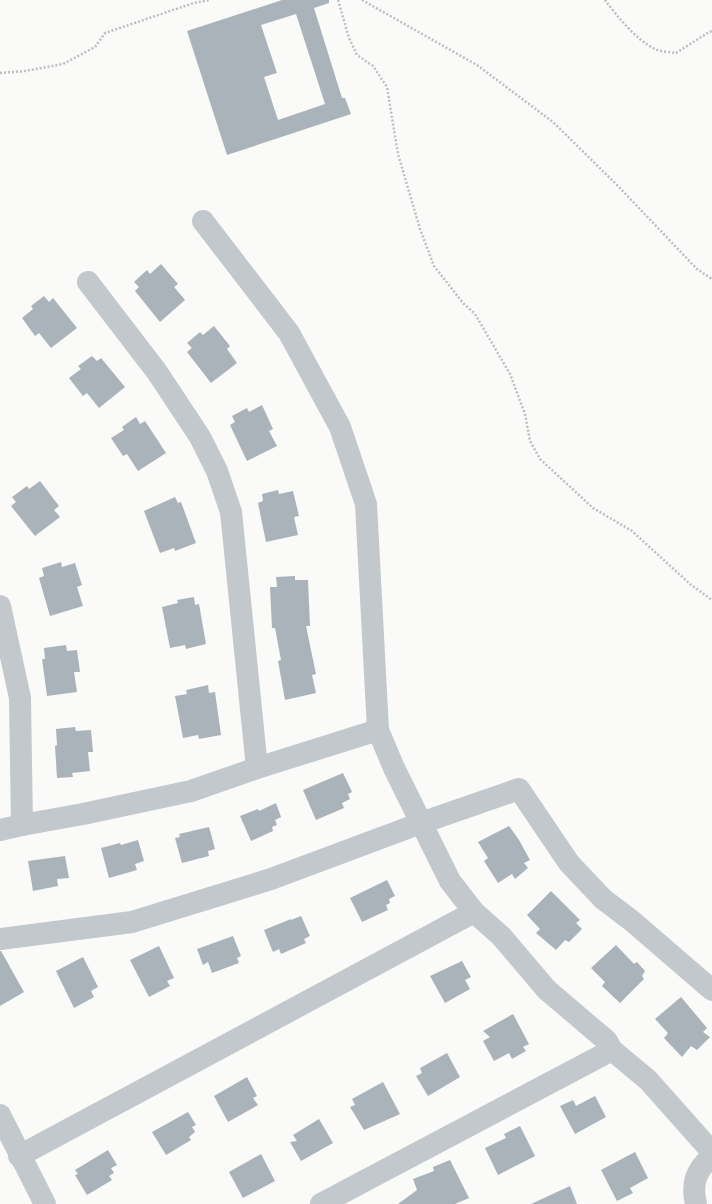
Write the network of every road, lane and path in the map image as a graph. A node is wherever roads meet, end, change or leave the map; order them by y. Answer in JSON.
{"nodes":[{"id":1,"x":210,"y":0,"type":"edge"},
{"id":2,"x":338,"y":0,"type":"edge"},
{"id":3,"x":362,"y":0,"type":"edge"},
{"id":4,"x":605,"y":0,"type":"edge"},
{"id":5,"x":712,"y":31,"type":"edge"},
{"id":6,"x":0,"y":73,"type":"edge"},
{"id":7,"x":203,"y":221,"type":"dead end"},
{"id":8,"x":712,"y":279,"type":"edge"},
{"id":9,"x":88,"y":282,"type":"dead end"},
{"id":10,"x":712,"y":600,"type":"edge"},
{"id":11,"x":0,"y":606,"type":"edge"},
{"id":12,"x":378,"y":730,"type":"junction"},
{"id":13,"x":257,"y":768,"type":"junction"},
{"id":14,"x":421,"y":823,"type":"junction"},
{"id":15,"x":22,"y":825,"type":"junction"},
{"id":16,"x":0,"y":830,"type":"edge"},
{"id":17,"x":474,"y":912,"type":"junction"},
{"id":18,"x":0,"y":939,"type":"edge"},
{"id":19,"x":712,"y":990,"type":"edge"},
{"id":20,"x":612,"y":1050,"type":"junction"},
{"id":21,"x":0,"y":1115,"type":"edge"},
{"id":22,"x":712,"y":1152,"type":"edge"},
{"id":23,"x":19,"y":1156,"type":"junction"},
{"id":24,"x":712,"y":1156,"type":"edge"},
{"id":25,"x":45,"y":1204,"type":"edge"},
{"id":26,"x":321,"y":1204,"type":"edge"},
{"id":27,"x":696,"y":1204,"type":"edge"}],
"edges":[{"from":1,"to":6,"type":"path"},
{"from":2,"to":10,"type":"path"},
{"from":3,"to":8,"type":"path"},
{"from":4,"to":5,"type":"path"},
{"from":7,"to":12,"type":"street"},
{"from":9,"to":13,"type":"street"},
{"from":11,"to":15,"type":"street"},
{"from":12,"to":13,"type":"street"},
{"from":12,"to":14,"type":"street"},
{"from":13,"to":15,"type":"street"},
{"from":14,"to":17,"type":"street"},
{"from":14,"to":18,"type":"street"},
{"from":14,"to":19,"type":"street"},
{"from":15,"to":16,"type":"street"},
{"from":17,"to":20,"type":"street"},
{"from":17,"to":23,"type":"street"},
{"from":20,"to":22,"type":"street"},
{"from":20,"to":26,"type":"street"},
{"from":21,"to":23,"type":"street"},
{"from":23,"to":25,"type":"street"},
{"from":24,"to":27,"type":"street"}]}
